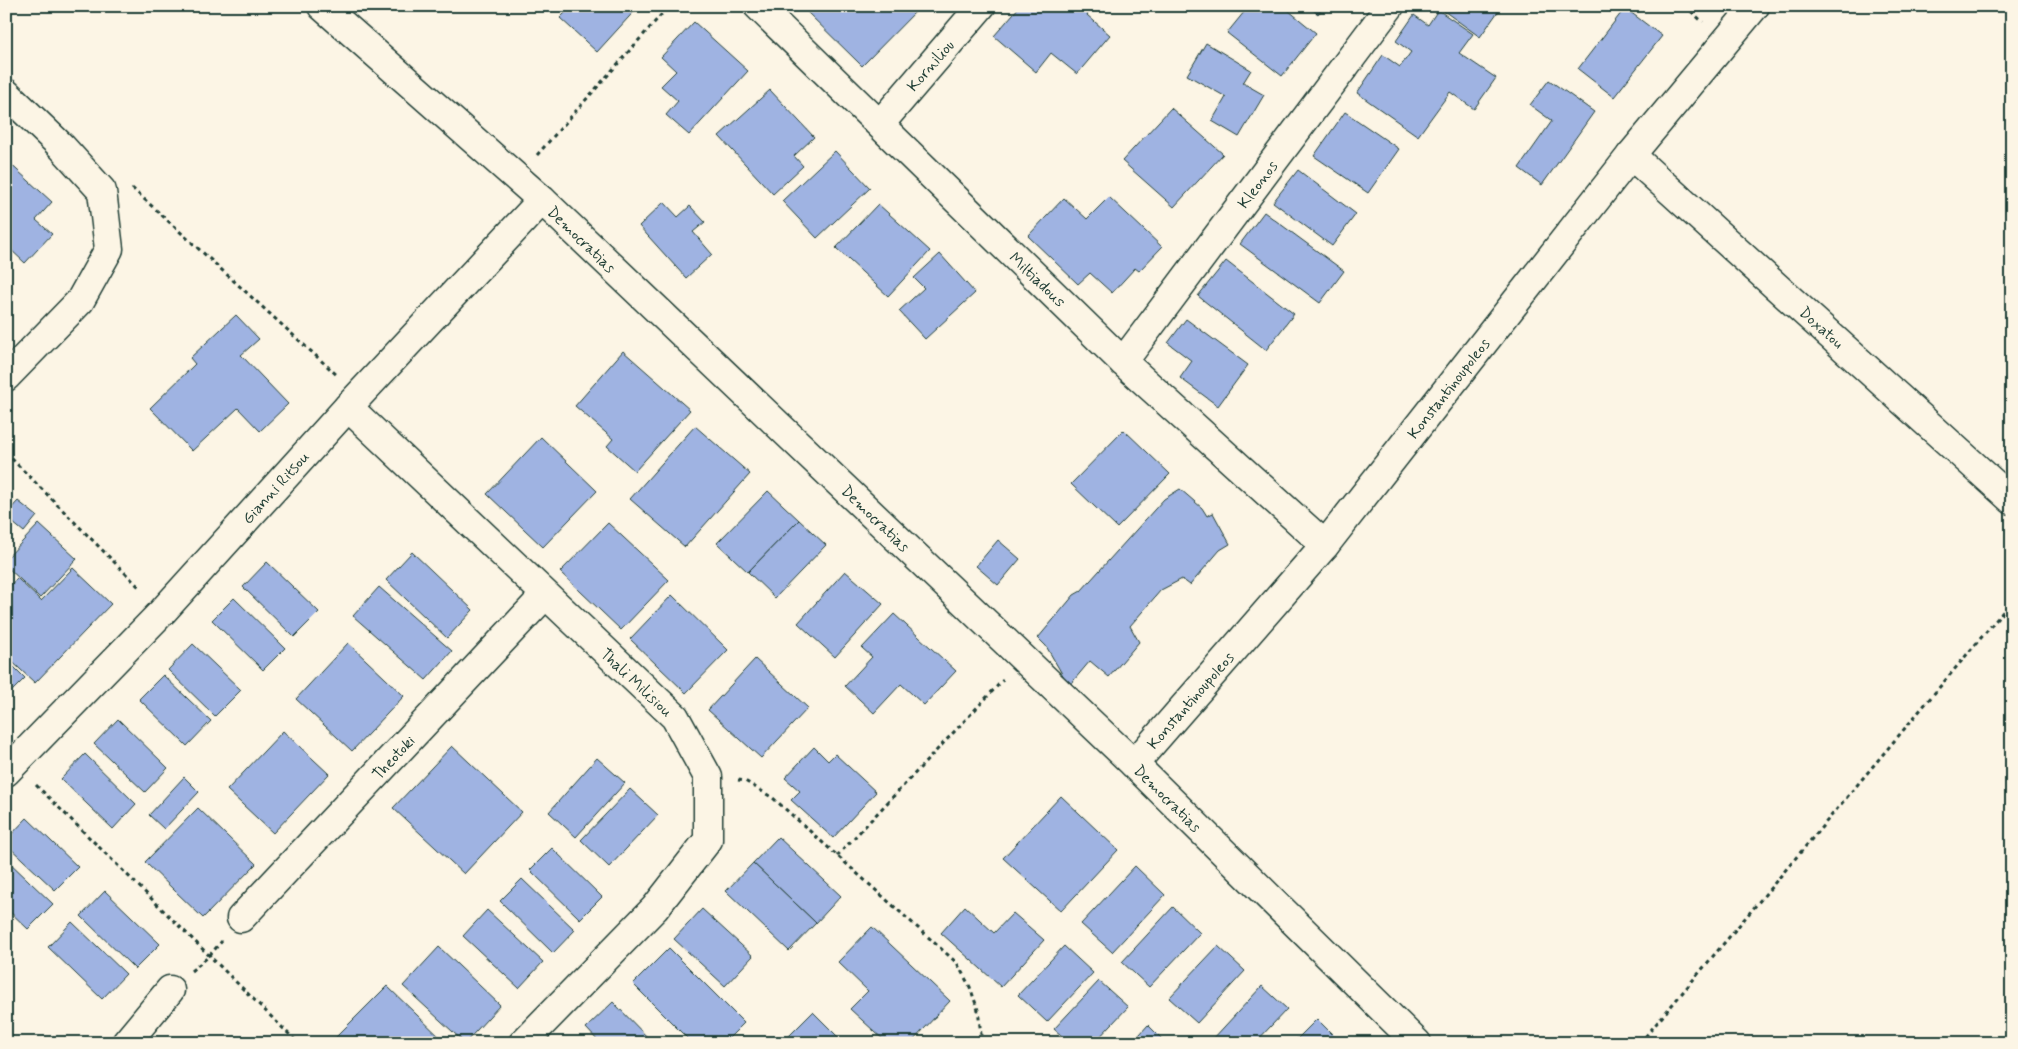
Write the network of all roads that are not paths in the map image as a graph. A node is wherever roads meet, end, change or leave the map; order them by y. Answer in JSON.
{"nodes":[{"id":1,"x":322,"y":6,"type":"edge"},
{"id":2,"x":758,"y":6,"type":"edge"},
{"id":3,"x":981,"y":6,"type":"edge"},
{"id":4,"x":1390,"y":6,"type":"edge"},
{"id":5,"x":1755,"y":6,"type":"edge"},
{"id":6,"x":6,"y":93,"type":"edge"},
{"id":7,"x":880,"y":124,"type":"junction"},
{"id":8,"x":1631,"y":155,"type":"junction"},
{"id":9,"x":542,"y":200,"type":"junction"},
{"id":10,"x":1123,"y":362,"type":"junction"},
{"id":11,"x":6,"y":377,"type":"edge"},
{"id":12,"x":354,"y":401,"type":"junction"},
{"id":13,"x":2012,"y":500,"type":"edge"},
{"id":14,"x":1325,"y":545,"type":"junction"},
{"id":15,"x":545,"y":595,"type":"junction"},
{"id":16,"x":1134,"y":764,"type":"junction"},
{"id":17,"x":10,"y":768,"type":"edge"},
{"id":18,"x":241,"y":918,"type":"road end"},
{"id":19,"x":170,"y":990,"type":"road end"},
{"id":20,"x":126,"y":1043,"type":"edge"},
{"id":21,"x":523,"y":1043,"type":"edge"},
{"id":22,"x":1416,"y":1043,"type":"edge"}],
"edges":[{"from":1,"to":9,"type":"street","name":"Democratias"},
{"from":2,"to":7,"type":"street","name":"Miltiadous"},
{"from":3,"to":7,"type":"street","name":"Korniliou"},
{"from":4,"to":10,"type":"street","name":"Kleonos"},
{"from":5,"to":8,"type":"street","name":"Konstantinoupoleos"},
{"from":6,"to":11,"type":"street"},
{"from":7,"to":10,"type":"street","name":"Miltiadous"},
{"from":8,"to":13,"type":"street","name":"Doxatou"},
{"from":8,"to":14,"type":"street","name":"Konstantinoupoleos"},
{"from":9,"to":12,"type":"street","name":"Gianni Ritsou"},
{"from":9,"to":16,"type":"street","name":"Democratias"},
{"from":10,"to":14,"type":"street","name":"Miltiadous"},
{"from":12,"to":15,"type":"street","name":"Thali Milisiou"},
{"from":12,"to":17,"type":"street","name":"Gianni Ritsou"},
{"from":14,"to":16,"type":"street","name":"Konstantinoupoleos"},
{"from":15,"to":18,"type":"street","name":"Theotoki"},
{"from":15,"to":21,"type":"street","name":"Thali Milisiou"},
{"from":16,"to":22,"type":"street","name":"Democratias"},
{"from":19,"to":20,"type":"street"}]}
